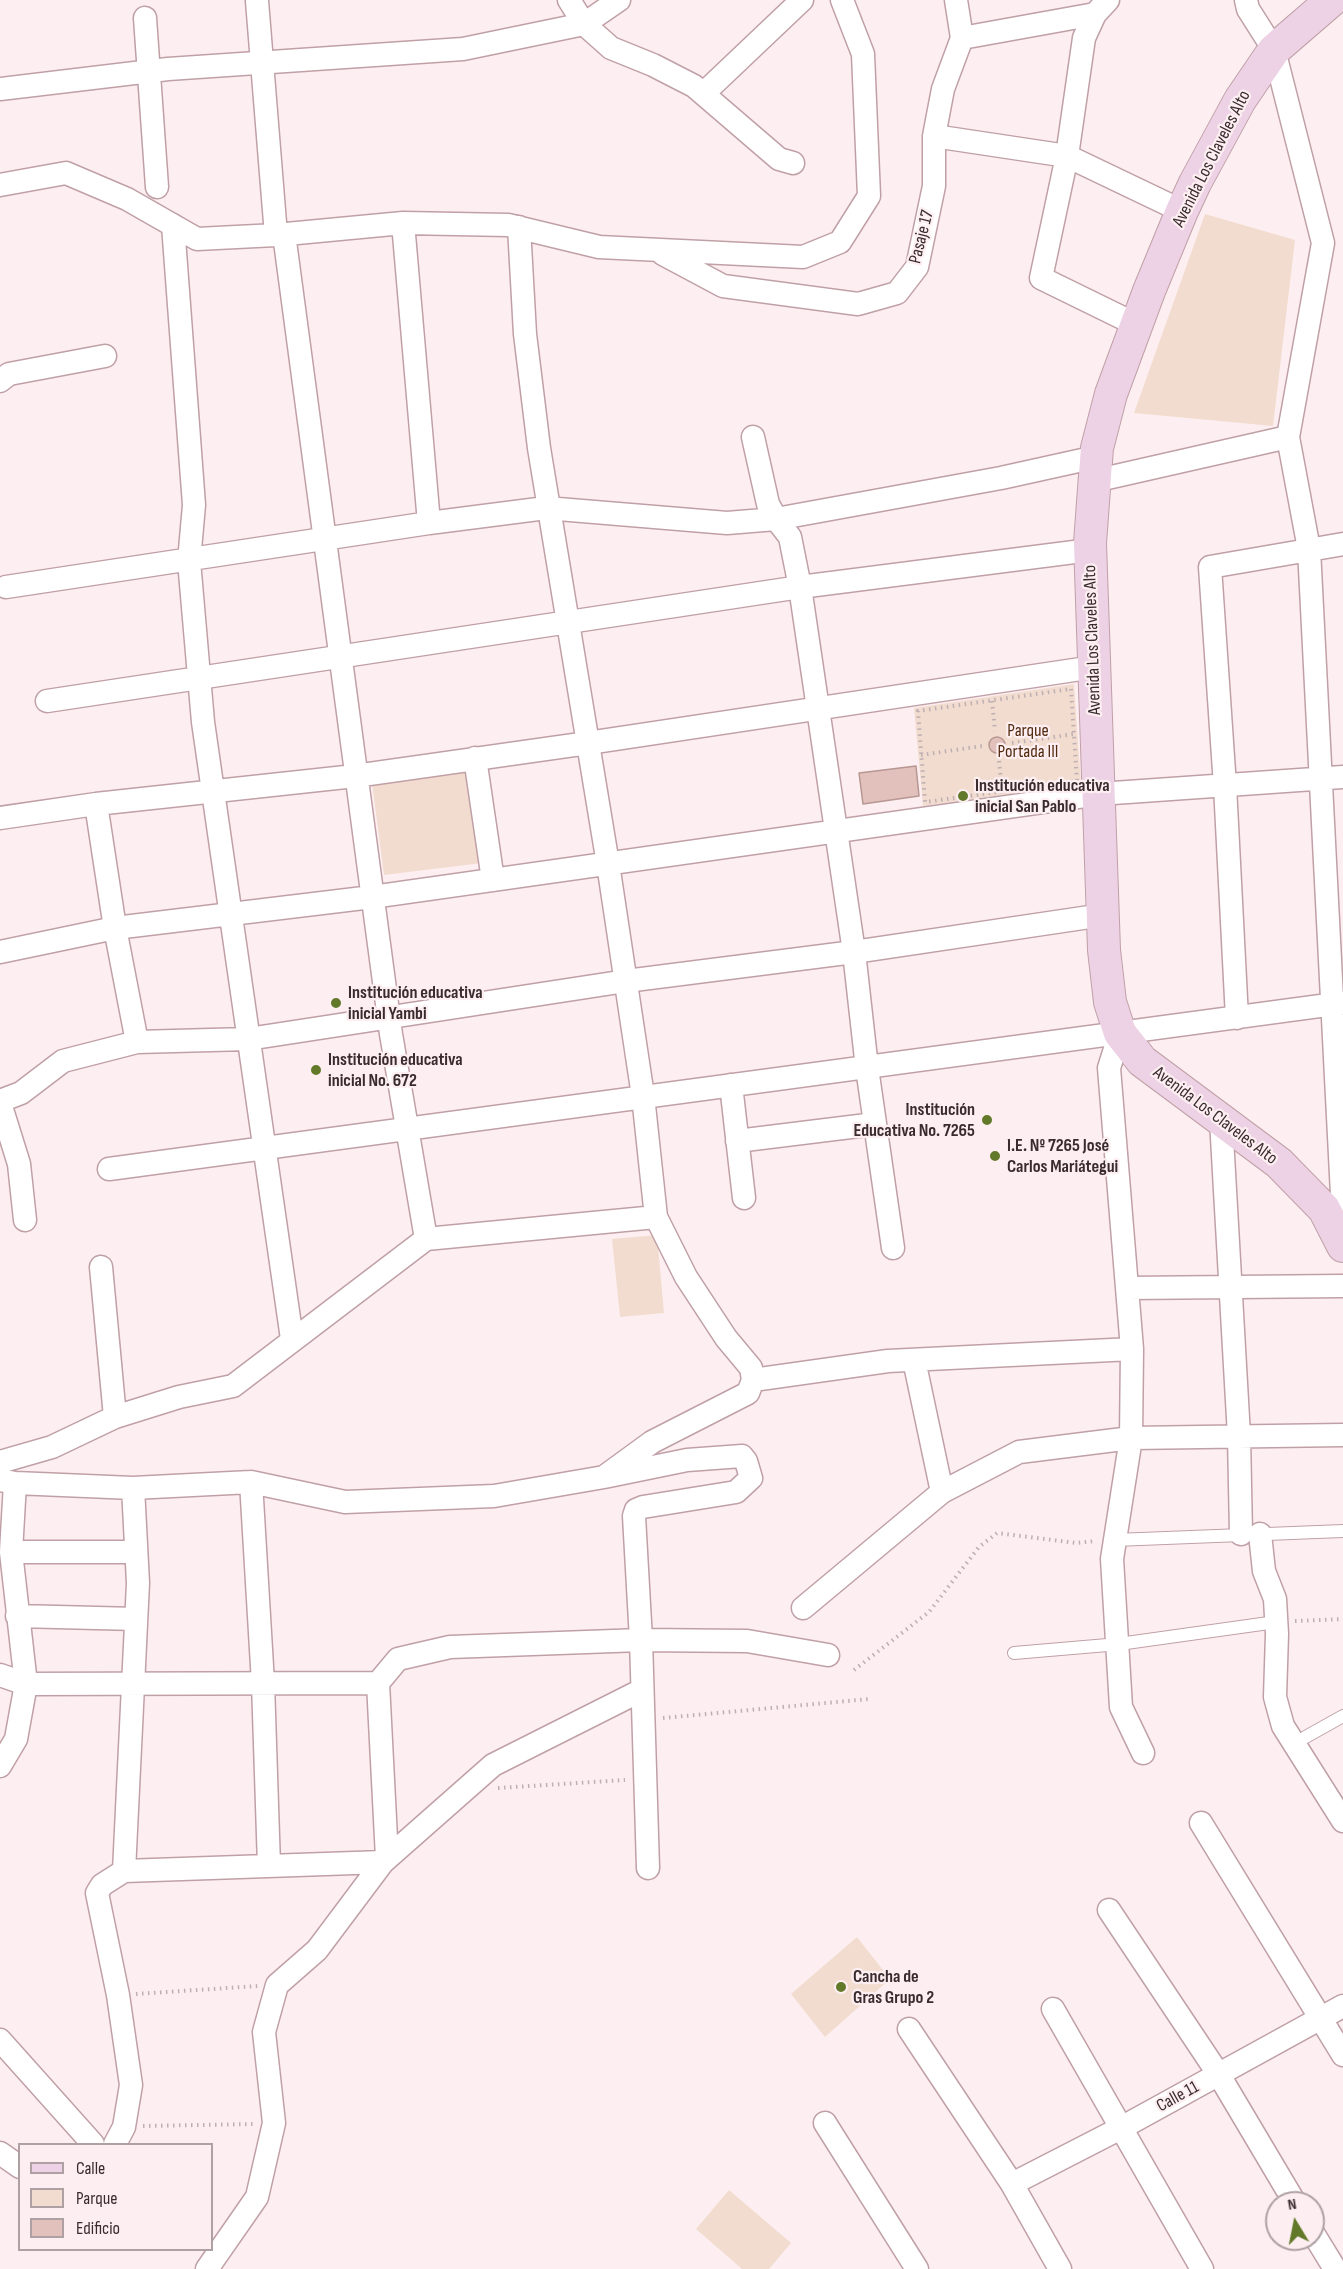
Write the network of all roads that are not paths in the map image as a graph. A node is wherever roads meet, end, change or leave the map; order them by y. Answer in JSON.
{"nodes":[{"id":1,"x":569,"y":0,"type":"edge"},
{"id":2,"x":619,"y":0,"type":"edge"},
{"id":3,"x":802,"y":0,"type":"edge"},
{"id":4,"x":842,"y":0,"type":"edge"},
{"id":5,"x":956,"y":0,"type":"edge"},
{"id":6,"x":1246,"y":0,"type":"edge"},
{"id":7,"x":1332,"y":0,"type":"edge"},
{"id":8,"x":257,"y":1,"type":"edge"},
{"id":9,"x":1101,"y":7,"type":"edge"},
{"id":10,"x":145,"y":18,"type":"dead end"},
{"id":11,"x":584,"y":24,"type":"junction"},
{"id":12,"x":962,"y":38,"type":"junction"},
{"id":13,"x":1274,"y":50,"type":"junction"},
{"id":14,"x":263,"y":63,"type":"junction"},
{"id":15,"x":148,"y":72,"type":"junction"},
{"id":16,"x":0,"y":89,"type":"edge"},
{"id":17,"x":704,"y":93,"type":"junction"},
{"id":18,"x":934,"y":136,"type":"junction"},
{"id":19,"x":1067,"y":156,"type":"junction"},
{"id":20,"x":793,"y":163,"type":"dead end"},
{"id":21,"x":0,"y":185,"type":"edge"},
{"id":22,"x":157,"y":187,"type":"dead end"},
{"id":23,"x":1182,"y":211,"type":"junction"},
{"id":24,"x":403,"y":223,"type":"junction"},
{"id":25,"x":173,"y":225,"type":"junction"},
{"id":26,"x":519,"y":227,"type":"junction"},
{"id":27,"x":280,"y":235,"type":"junction"},
{"id":28,"x":657,"y":250,"type":"junction"},
{"id":29,"x":1137,"y":325,"type":"junction"},
{"id":30,"x":105,"y":356,"type":"dead end"},
{"id":31,"x":0,"y":381,"type":"edge"},
{"id":32,"x":753,"y":437,"type":"dead end"},
{"id":33,"x":1288,"y":437,"type":"junction"},
{"id":34,"x":1095,"y":469,"type":"junction"},
{"id":35,"x":548,"y":508,"type":"junction"},
{"id":36,"x":776,"y":519,"type":"junction"},
{"id":37,"x":429,"y":523,"type":"junction"},
{"id":38,"x":324,"y":539,"type":"junction"},
{"id":39,"x":1343,"y":544,"type":"edge"},
{"id":40,"x":1309,"y":549,"type":"junction"},
{"id":41,"x":1090,"y":550,"type":"junction"},
{"id":42,"x":189,"y":559,"type":"junction"},
{"id":43,"x":6,"y":587,"type":"dead end"},
{"id":44,"x":800,"y":587,"type":"junction"},
{"id":45,"x":568,"y":621,"type":"junction"},
{"id":46,"x":340,"y":657,"type":"junction"},
{"id":47,"x":1094,"y":668,"type":"junction"},
{"id":48,"x":199,"y":678,"type":"junction"},
{"id":49,"x":47,"y":701,"type":"dead end"},
{"id":50,"x":817,"y":709,"type":"junction"},
{"id":51,"x":588,"y":743,"type":"junction"},
{"id":52,"x":475,"y":758,"type":"junction"},
{"id":53,"x":355,"y":776,"type":"junction"},
{"id":54,"x":1332,"y":779,"type":"edge"},
{"id":55,"x":1224,"y":786,"type":"junction"},
{"id":56,"x":214,"y":792,"type":"junction"},
{"id":57,"x":1099,"y":794,"type":"junction"},
{"id":58,"x":96,"y":804,"type":"junction"},
{"id":59,"x":0,"y":818,"type":"edge"},
{"id":60,"x":836,"y":832,"type":"junction"},
{"id":61,"x":608,"y":864,"type":"junction"},
{"id":62,"x":493,"y":880,"type":"junction"},
{"id":63,"x":372,"y":897,"type":"junction"},
{"id":64,"x":230,"y":914,"type":"junction"},
{"id":65,"x":1103,"y":915,"type":"junction"},
{"id":66,"x":115,"y":928,"type":"junction"},
{"id":67,"x":0,"y":952,"type":"edge"},
{"id":68,"x":854,"y":952,"type":"junction"},
{"id":69,"x":626,"y":981,"type":"junction"},
{"id":70,"x":1338,"y":1003,"type":"edge"},
{"id":71,"x":389,"y":1017,"type":"junction"},
{"id":72,"x":1237,"y":1018,"type":"junction"},
{"id":73,"x":1120,"y":1032,"type":"junction"},
{"id":74,"x":248,"y":1039,"type":"junction"},
{"id":75,"x":137,"y":1042,"type":"junction"},
{"id":76,"x":867,"y":1068,"type":"junction"},
{"id":77,"x":731,"y":1085,"type":"junction"},
{"id":78,"x":643,"y":1096,"type":"junction"},
{"id":79,"x":0,"y":1102,"type":"edge"},
{"id":80,"x":1221,"y":1120,"type":"junction"},
{"id":81,"x":875,"y":1125,"type":"junction"},
{"id":82,"x":407,"y":1129,"type":"junction"},
{"id":83,"x":737,"y":1141,"type":"junction"},
{"id":84,"x":264,"y":1149,"type":"junction"},
{"id":85,"x":108,"y":1169,"type":"dead end"},
{"id":86,"x":1342,"y":1175,"type":"edge"},
{"id":87,"x":744,"y":1198,"type":"dead end"},
{"id":88,"x":1343,"y":1214,"type":"edge"},
{"id":89,"x":656,"y":1217,"type":"junction"},
{"id":90,"x":25,"y":1220,"type":"dead end"},
{"id":91,"x":426,"y":1239,"type":"junction"},
{"id":92,"x":1343,"y":1246,"type":"edge"},
{"id":93,"x":893,"y":1248,"type":"dead end"},
{"id":94,"x":101,"y":1267,"type":"dead end"},
{"id":95,"x":1343,"y":1286,"type":"edge"},
{"id":96,"x":1231,"y":1287,"type":"junction"},
{"id":97,"x":1127,"y":1288,"type":"junction"},
{"id":98,"x":292,"y":1340,"type":"junction"},
{"id":99,"x":1131,"y":1349,"type":"junction"},
{"id":100,"x":914,"y":1360,"type":"junction"},
{"id":101,"x":753,"y":1380,"type":"junction"},
{"id":102,"x":115,"y":1417,"type":"junction"},
{"id":103,"x":1343,"y":1435,"type":"edge"},
{"id":104,"x":1239,"y":1436,"type":"junction"},
{"id":105,"x":1131,"y":1438,"type":"junction"},
{"id":106,"x":0,"y":1462,"type":"edge"},
{"id":107,"x":604,"y":1478,"type":"junction"},
{"id":108,"x":8,"y":1482,"type":"edge"},
{"id":109,"x":252,"y":1482,"type":"junction"},
{"id":110,"x":133,"y":1488,"type":"junction"},
{"id":111,"x":942,"y":1492,"type":"junction"},
{"id":112,"x":1343,"y":1531,"type":"edge"},
{"id":113,"x":1250,"y":1534,"type":"junction"},
{"id":114,"x":1115,"y":1539,"type":"junction"},
{"id":115,"x":11,"y":1552,"type":"junction"},
{"id":116,"x":136,"y":1552,"type":"junction"},
{"id":117,"x":803,"y":1608,"type":"dead end"},
{"id":118,"x":17,"y":1616,"type":"junction"},
{"id":119,"x":136,"y":1619,"type":"junction"},
{"id":120,"x":1276,"y":1622,"type":"junction"},
{"id":121,"x":641,"y":1641,"type":"junction"},
{"id":122,"x":1119,"y":1644,"type":"junction"},
{"id":123,"x":1014,"y":1653,"type":"dead end"},
{"id":124,"x":828,"y":1655,"type":"dead end"},
{"id":125,"x":0,"y":1676,"type":"edge"},
{"id":126,"x":263,"y":1683,"type":"junction"},
{"id":127,"x":378,"y":1683,"type":"junction"},
{"id":128,"x":26,"y":1684,"type":"junction"},
{"id":129,"x":133,"y":1685,"type":"junction"},
{"id":130,"x":642,"y":1690,"type":"junction"},
{"id":131,"x":1343,"y":1716,"type":"edge"},
{"id":132,"x":8,"y":1737,"type":"edge"},
{"id":133,"x":1293,"y":1744,"type":"junction"},
{"id":134,"x":1143,"y":1754,"type":"dead end"},
{"id":135,"x":0,"y":1766,"type":"edge"},
{"id":136,"x":1343,"y":1821,"type":"edge"},
{"id":137,"x":1201,"y":1823,"type":"dead end"},
{"id":138,"x":385,"y":1860,"type":"junction"},
{"id":139,"x":269,"y":1866,"type":"junction"},
{"id":140,"x":648,"y":1868,"type":"dead end"},
{"id":141,"x":124,"y":1871,"type":"junction"},
{"id":142,"x":1109,"y":1910,"type":"dead end"},
{"id":143,"x":1343,"y":2006,"type":"edge"},
{"id":144,"x":1053,"y":2009,"type":"dead end"},
{"id":145,"x":1322,"y":2018,"type":"junction"},
{"id":146,"x":909,"y":2029,"type":"dead end"},
{"id":147,"x":0,"y":2040,"type":"edge"},
{"id":148,"x":1343,"y":2055,"type":"edge"},
{"id":149,"x":1219,"y":2075,"type":"junction"},
{"id":150,"x":825,"y":2123,"type":"dead end"},
{"id":151,"x":1121,"y":2128,"type":"junction"},
{"id":152,"x":120,"y":2136,"type":"edge"},
{"id":153,"x":91,"y":2143,"type":"edge"},
{"id":154,"x":0,"y":2153,"type":"edge"},
{"id":155,"x":18,"y":2166,"type":"edge"},
{"id":156,"x":1012,"y":2184,"type":"junction"},
{"id":157,"x":1288,"y":2191,"type":"edge"},
{"id":158,"x":1324,"y":2251,"type":"edge"},
{"id":159,"x":1057,"y":2268,"type":"edge"},
{"id":160,"x":207,"y":2269,"type":"edge"},
{"id":161,"x":916,"y":2269,"type":"edge"},
{"id":162,"x":1202,"y":2269,"type":"edge"},
{"id":163,"x":1335,"y":2269,"type":"edge"}],
"edges":[{"from":1,"to":11,"type":"street"},
{"from":2,"to":11,"type":"street"},
{"from":3,"to":17,"type":"street"},
{"from":4,"to":28,"type":"street"},
{"from":5,"to":12,"type":"street","name":"Pasaje 17"},
{"from":6,"to":13,"type":"street"},
{"from":7,"to":13,"type":"street","name":"Avenida Los Claveles Alto"},
{"from":8,"to":14,"type":"street"},
{"from":9,"to":12,"type":"street"},
{"from":9,"to":19,"type":"street"},
{"from":10,"to":15,"type":"street"},
{"from":11,"to":14,"type":"street"},
{"from":11,"to":17,"type":"street"},
{"from":12,"to":18,"type":"street","name":"Pasaje 17"},
{"from":13,"to":23,"type":"street","name":"Avenida Los Claveles Alto"},
{"from":13,"to":33,"type":"street"},
{"from":14,"to":15,"type":"street"},
{"from":14,"to":27,"type":"street"},
{"from":15,"to":16,"type":"street"},
{"from":15,"to":22,"type":"street"},
{"from":17,"to":20,"type":"street"},
{"from":18,"to":19,"type":"street"},
{"from":18,"to":28,"type":"street","name":"Pasaje 17"},
{"from":19,"to":23,"type":"street"},
{"from":19,"to":29,"type":"street"},
{"from":21,"to":25,"type":"street"},
{"from":23,"to":29,"type":"street","name":"Avenida Los Claveles Alto"},
{"from":24,"to":26,"type":"street"},
{"from":24,"to":27,"type":"street"},
{"from":24,"to":37,"type":"street"},
{"from":25,"to":27,"type":"street"},
{"from":25,"to":42,"type":"street"},
{"from":26,"to":28,"type":"street"},
{"from":26,"to":35,"type":"street"},
{"from":27,"to":38,"type":"street"},
{"from":29,"to":34,"type":"street","name":"Avenida Los Claveles Alto"},
{"from":30,"to":31,"type":"street"},
{"from":32,"to":36,"type":"street"},
{"from":33,"to":34,"type":"street"},
{"from":33,"to":40,"type":"street"},
{"from":34,"to":36,"type":"street"},
{"from":34,"to":41,"type":"street","name":"Avenida Los Claveles Alto"},
{"from":35,"to":36,"type":"street"},
{"from":35,"to":37,"type":"street"},
{"from":35,"to":45,"type":"street"},
{"from":36,"to":44,"type":"street"},
{"from":37,"to":38,"type":"street"},
{"from":38,"to":42,"type":"street"},
{"from":38,"to":46,"type":"street"},
{"from":39,"to":40,"type":"street"},
{"from":40,"to":54,"type":"street"},
{"from":40,"to":55,"type":"street"},
{"from":41,"to":44,"type":"street"},
{"from":41,"to":47,"type":"street","name":"Avenida Los Claveles Alto"},
{"from":42,"to":43,"type":"street"},
{"from":42,"to":48,"type":"street"},
{"from":44,"to":45,"type":"street"},
{"from":44,"to":50,"type":"street"},
{"from":45,"to":46,"type":"street"},
{"from":45,"to":51,"type":"street"},
{"from":46,"to":48,"type":"street"},
{"from":46,"to":53,"type":"street"},
{"from":47,"to":50,"type":"street"},
{"from":47,"to":57,"type":"street","name":"Avenida Los Claveles Alto"},
{"from":48,"to":49,"type":"street"},
{"from":48,"to":56,"type":"street"},
{"from":50,"to":51,"type":"street"},
{"from":50,"to":60,"type":"street"},
{"from":51,"to":52,"type":"street"},
{"from":51,"to":61,"type":"street"},
{"from":52,"to":53,"type":"street"},
{"from":52,"to":62,"type":"street"},
{"from":53,"to":56,"type":"street"},
{"from":53,"to":63,"type":"street"},
{"from":54,"to":55,"type":"street"},
{"from":54,"to":70,"type":"street"},
{"from":55,"to":57,"type":"street"},
{"from":55,"to":72,"type":"street"},
{"from":56,"to":58,"type":"street"},
{"from":56,"to":64,"type":"street"},
{"from":57,"to":60,"type":"street"},
{"from":57,"to":65,"type":"street","name":"Avenida Los Claveles Alto"},
{"from":58,"to":59,"type":"street"},
{"from":58,"to":66,"type":"street"},
{"from":60,"to":61,"type":"street"},
{"from":60,"to":68,"type":"street"},
{"from":61,"to":62,"type":"street"},
{"from":61,"to":69,"type":"street"},
{"from":62,"to":63,"type":"street"},
{"from":63,"to":64,"type":"street"},
{"from":63,"to":71,"type":"street"},
{"from":64,"to":66,"type":"street"},
{"from":64,"to":74,"type":"street"},
{"from":65,"to":68,"type":"street"},
{"from":65,"to":73,"type":"street","name":"Avenida Los Claveles Alto"},
{"from":66,"to":67,"type":"street"},
{"from":66,"to":75,"type":"street"},
{"from":68,"to":69,"type":"street"},
{"from":68,"to":76,"type":"street"},
{"from":69,"to":71,"type":"street"},
{"from":69,"to":78,"type":"street"},
{"from":70,"to":72,"type":"street"},
{"from":70,"to":86,"type":"street"},
{"from":71,"to":74,"type":"street"},
{"from":71,"to":82,"type":"street"},
{"from":72,"to":73,"type":"street"},
{"from":73,"to":76,"type":"street"},
{"from":73,"to":80,"type":"street","name":"Avenida Los Claveles Alto"},
{"from":73,"to":97,"type":"street"},
{"from":74,"to":75,"type":"street"},
{"from":74,"to":84,"type":"street"},
{"from":75,"to":79,"type":"street"},
{"from":76,"to":77,"type":"street"},
{"from":76,"to":81,"type":"street"},
{"from":77,"to":78,"type":"street"},
{"from":77,"to":83,"type":"street"},
{"from":78,"to":82,"type":"street"},
{"from":78,"to":89,"type":"street"},
{"from":79,"to":90,"type":"street"},
{"from":80,"to":92,"type":"street","name":"Avenida Los Claveles Alto"},
{"from":80,"to":96,"type":"street"},
{"from":81,"to":83,"type":"street"},
{"from":81,"to":93,"type":"street"},
{"from":82,"to":84,"type":"street"},
{"from":82,"to":91,"type":"street"},
{"from":83,"to":87,"type":"street"},
{"from":84,"to":85,"type":"street"},
{"from":84,"to":98,"type":"street"},
{"from":86,"to":88,"type":"street"},
{"from":89,"to":91,"type":"street"},
{"from":89,"to":101,"type":"street"},
{"from":91,"to":98,"type":"street"},
{"from":94,"to":102,"type":"street"},
{"from":95,"to":96,"type":"street"},
{"from":96,"to":97,"type":"street"},
{"from":96,"to":104,"type":"street"},
{"from":97,"to":99,"type":"street"},
{"from":98,"to":102,"type":"street"},
{"from":99,"to":100,"type":"street"},
{"from":99,"to":105,"type":"street"},
{"from":100,"to":101,"type":"street"},
{"from":100,"to":111,"type":"street"},
{"from":101,"to":107,"type":"street"},
{"from":102,"to":106,"type":"street"},
{"from":103,"to":104,"type":"street"},
{"from":104,"to":105,"type":"street"},
{"from":104,"to":113,"type":"street"},
{"from":105,"to":111,"type":"street"},
{"from":105,"to":114,"type":"street"},
{"from":107,"to":109,"type":"street"},
{"from":107,"to":121,"type":"street"},
{"from":108,"to":110,"type":"street"},
{"from":108,"to":115,"type":"street"},
{"from":109,"to":110,"type":"street"},
{"from":109,"to":126,"type":"street"},
{"from":110,"to":116,"type":"street"},
{"from":111,"to":117,"type":"street"},
{"from":112,"to":113,"type":"lane"},
{"from":113,"to":114,"type":"lane"},
{"from":113,"to":120,"type":"street"},
{"from":114,"to":122,"type":"street"},
{"from":115,"to":116,"type":"street"},
{"from":115,"to":118,"type":"street"},
{"from":116,"to":119,"type":"street"},
{"from":118,"to":119,"type":"street"},
{"from":118,"to":128,"type":"street"},
{"from":119,"to":129,"type":"street"},
{"from":120,"to":122,"type":"lane"},
{"from":120,"to":133,"type":"street"},
{"from":121,"to":124,"type":"street"},
{"from":121,"to":127,"type":"street"},
{"from":121,"to":130,"type":"street"},
{"from":122,"to":123,"type":"lane"},
{"from":122,"to":134,"type":"street"},
{"from":125,"to":128,"type":"street"},
{"from":126,"to":127,"type":"street"},
{"from":126,"to":129,"type":"street"},
{"from":126,"to":139,"type":"street"},
{"from":127,"to":138,"type":"street"},
{"from":128,"to":129,"type":"street"},
{"from":128,"to":132,"type":"street"},
{"from":129,"to":141,"type":"street"},
{"from":130,"to":138,"type":"street"},
{"from":130,"to":140,"type":"street"},
{"from":131,"to":133,"type":"lane"},
{"from":132,"to":135,"type":"street"},
{"from":133,"to":136,"type":"street"},
{"from":137,"to":145,"type":"street"},
{"from":138,"to":139,"type":"street"},
{"from":138,"to":160,"type":"street"},
{"from":139,"to":141,"type":"street"},
{"from":141,"to":152,"type":"street"},
{"from":142,"to":149,"type":"street"},
{"from":143,"to":145,"type":"street","name":"Calle 11"},
{"from":144,"to":151,"type":"street"},
{"from":145,"to":148,"type":"street"},
{"from":145,"to":149,"type":"street","name":"Calle 11"},
{"from":146,"to":156,"type":"street"},
{"from":147,"to":153,"type":"street"},
{"from":149,"to":151,"type":"street","name":"Calle 11"},
{"from":149,"to":157,"type":"street"},
{"from":150,"to":161,"type":"street"},
{"from":151,"to":156,"type":"street","name":"Calle 11"},
{"from":151,"to":162,"type":"street"},
{"from":154,"to":155,"type":"street"},
{"from":156,"to":159,"type":"street"},
{"from":158,"to":163,"type":"street"}]}
